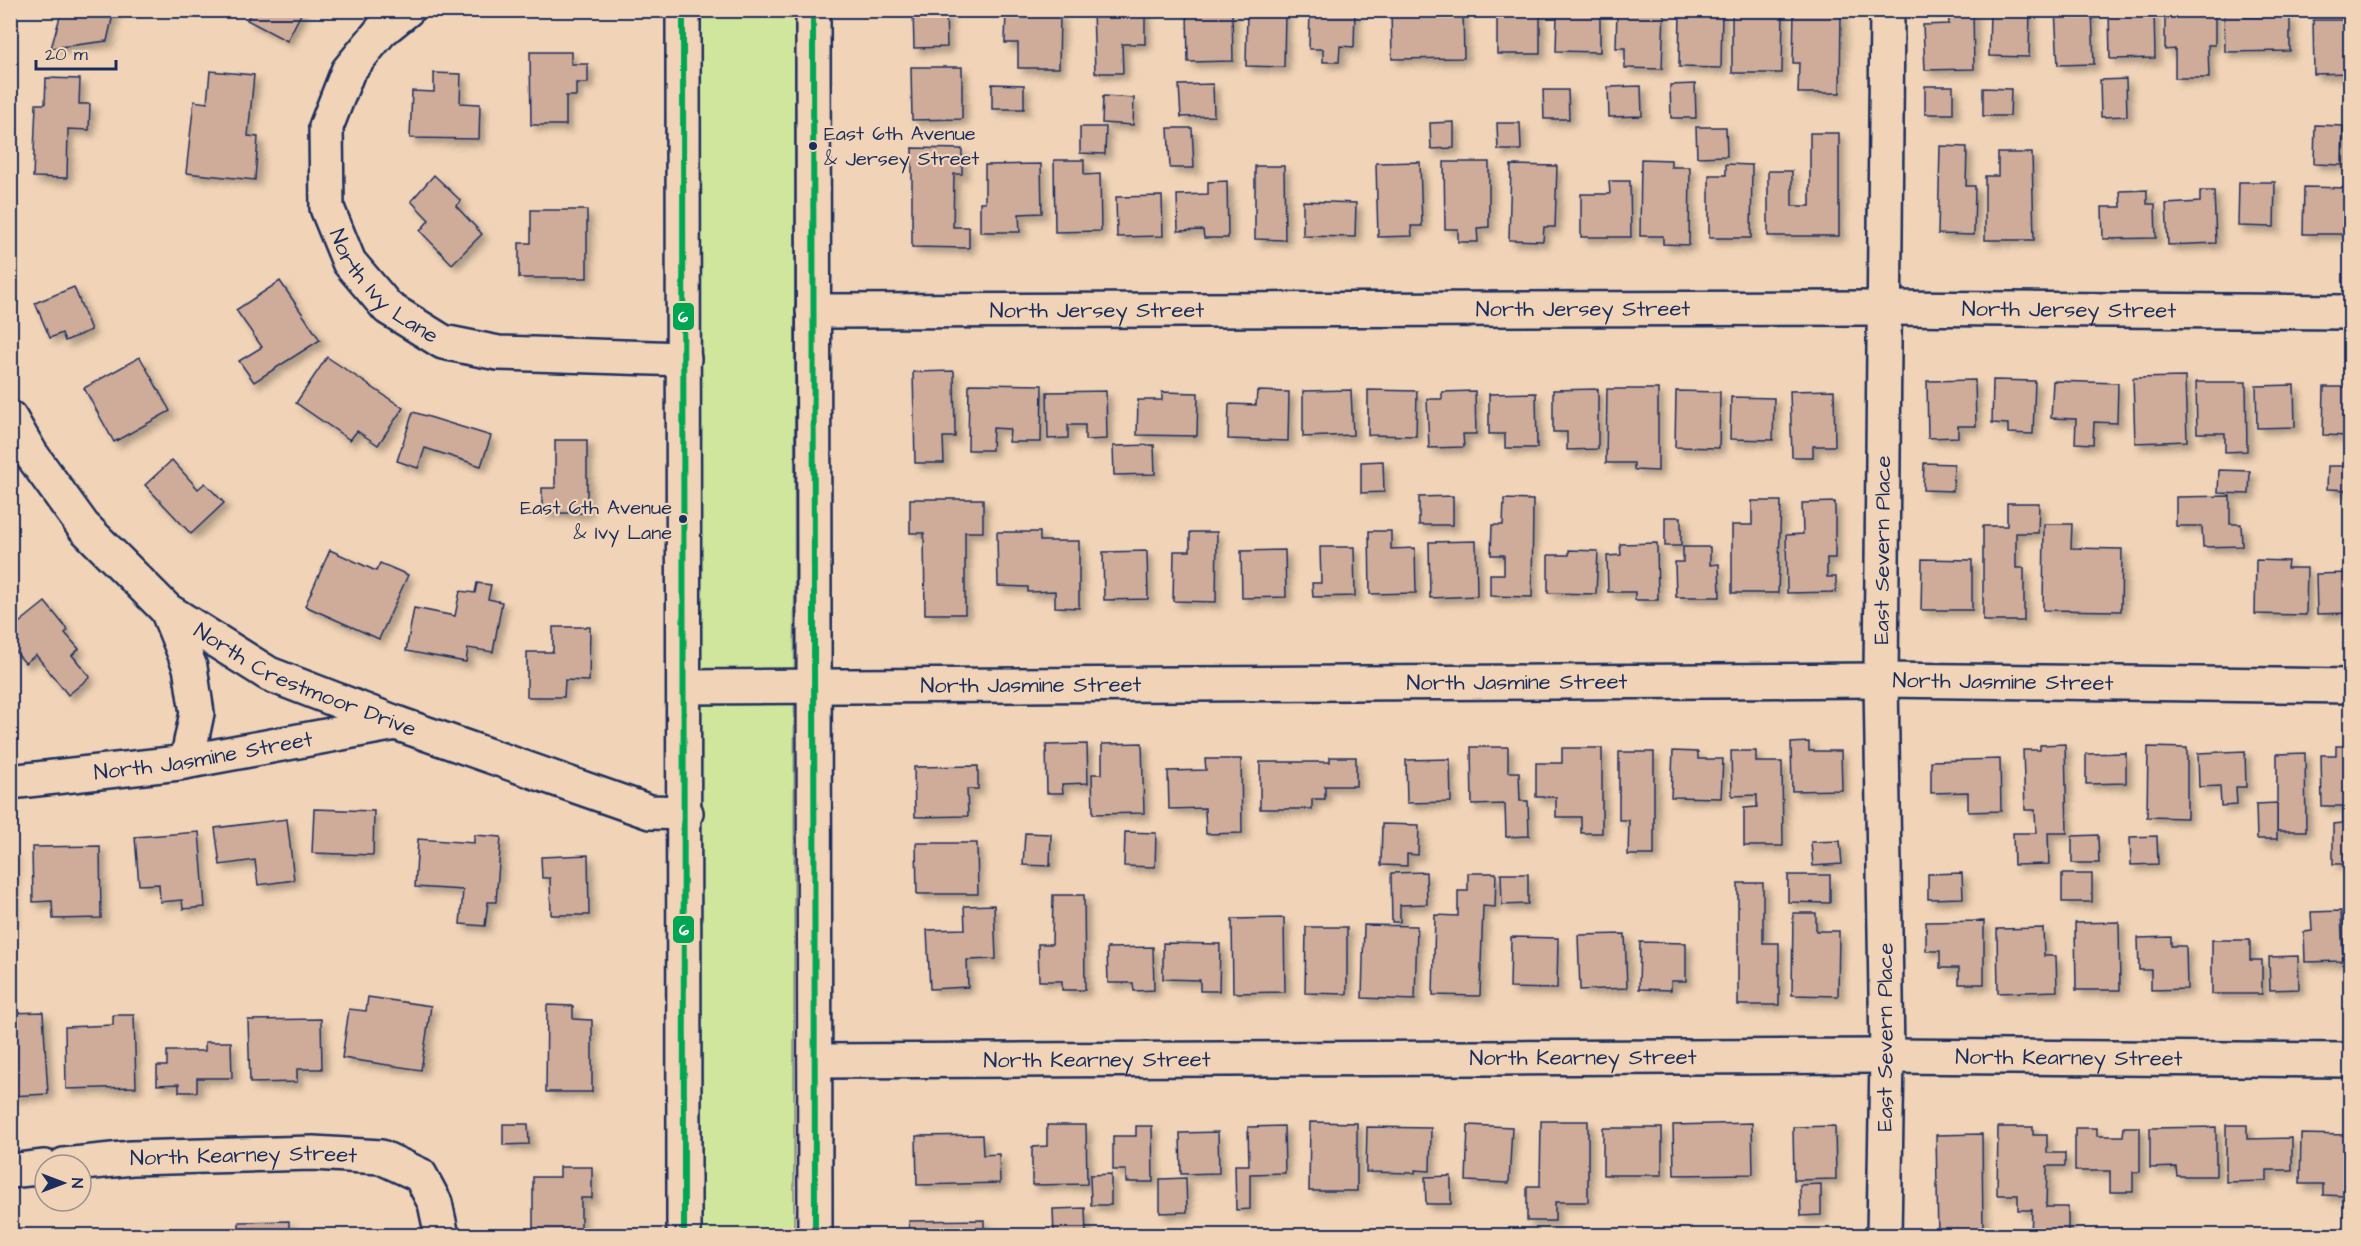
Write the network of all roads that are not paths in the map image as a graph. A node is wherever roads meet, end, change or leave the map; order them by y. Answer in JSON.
{"nodes":[{"id":1,"x":407,"y":10,"type":"edge"},
{"id":2,"x":683,"y":10,"type":"edge"},
{"id":3,"x":813,"y":10,"type":"edge"},
{"id":4,"x":1887,"y":10,"type":"edge"},
{"id":5,"x":1883,"y":308,"type":"junction"},
{"id":6,"x":813,"y":311,"type":"junction"},
{"id":7,"x":2350,"y":312,"type":"edge"},
{"id":8,"x":684,"y":358,"type":"junction"},
{"id":9,"x":10,"y":418,"type":"edge"},
{"id":10,"x":167,"y":610,"type":"junction"},
{"id":11,"x":1881,"y":680,"type":"junction"},
{"id":12,"x":814,"y":686,"type":"junction"},
{"id":13,"x":2350,"y":686,"type":"edge"},
{"id":14,"x":685,"y":687,"type":"junction"},
{"id":15,"x":396,"y":723,"type":"junction"},
{"id":16,"x":187,"y":761,"type":"junction"},
{"id":17,"x":10,"y":782,"type":"edge"},
{"id":18,"x":686,"y":813,"type":"junction"},
{"id":19,"x":1887,"y":1056,"type":"junction"},
{"id":20,"x":2350,"y":1060,"type":"edge"},
{"id":21,"x":814,"y":1061,"type":"junction"},
{"id":22,"x":93,"y":1162,"type":"edge"},
{"id":23,"x":33,"y":1168,"type":"edge"},
{"id":24,"x":10,"y":1171,"type":"edge"},
{"id":25,"x":442,"y":1236,"type":"edge"},
{"id":26,"x":684,"y":1236,"type":"edge"},
{"id":27,"x":815,"y":1236,"type":"edge"},
{"id":28,"x":1884,"y":1236,"type":"edge"}],
"edges":[{"from":1,"to":8,"type":"street","name":"North Ivy Lane"},
{"from":2,"to":8,"type":"street"},
{"from":3,"to":6,"type":"street"},
{"from":4,"to":5,"type":"street","name":"East Severn Place"},
{"from":5,"to":6,"type":"street","name":"North Jersey Street"},
{"from":5,"to":7,"type":"street","name":"North Jersey Street"},
{"from":5,"to":11,"type":"street","name":"East Severn Place"},
{"from":6,"to":12,"type":"street"},
{"from":8,"to":14,"type":"street"},
{"from":9,"to":10,"type":"street","name":"North Crestmoor Drive"},
{"from":10,"to":15,"type":"street","name":"North Crestmoor Drive"},
{"from":10,"to":16,"type":"street"},
{"from":11,"to":12,"type":"street","name":"North Jasmine Street"},
{"from":11,"to":13,"type":"street","name":"North Jasmine Street"},
{"from":11,"to":19,"type":"street","name":"East Severn Place"},
{"from":12,"to":14,"type":"street","name":"North Jasmine Street"},
{"from":12,"to":21,"type":"street"},
{"from":14,"to":18,"type":"street"},
{"from":15,"to":16,"type":"street","name":"North Jasmine Street"},
{"from":15,"to":18,"type":"street","name":"North Crestmoor Drive"},
{"from":16,"to":17,"type":"street","name":"North Jasmine Street"},
{"from":18,"to":26,"type":"street"},
{"from":19,"to":20,"type":"street","name":"North Kearney Street"},
{"from":19,"to":21,"type":"street","name":"North Kearney Street"},
{"from":19,"to":28,"type":"street","name":"East Severn Place"},
{"from":21,"to":27,"type":"street"},
{"from":22,"to":25,"type":"street","name":"North Kearney Street"},
{"from":23,"to":24,"type":"street"}]}
